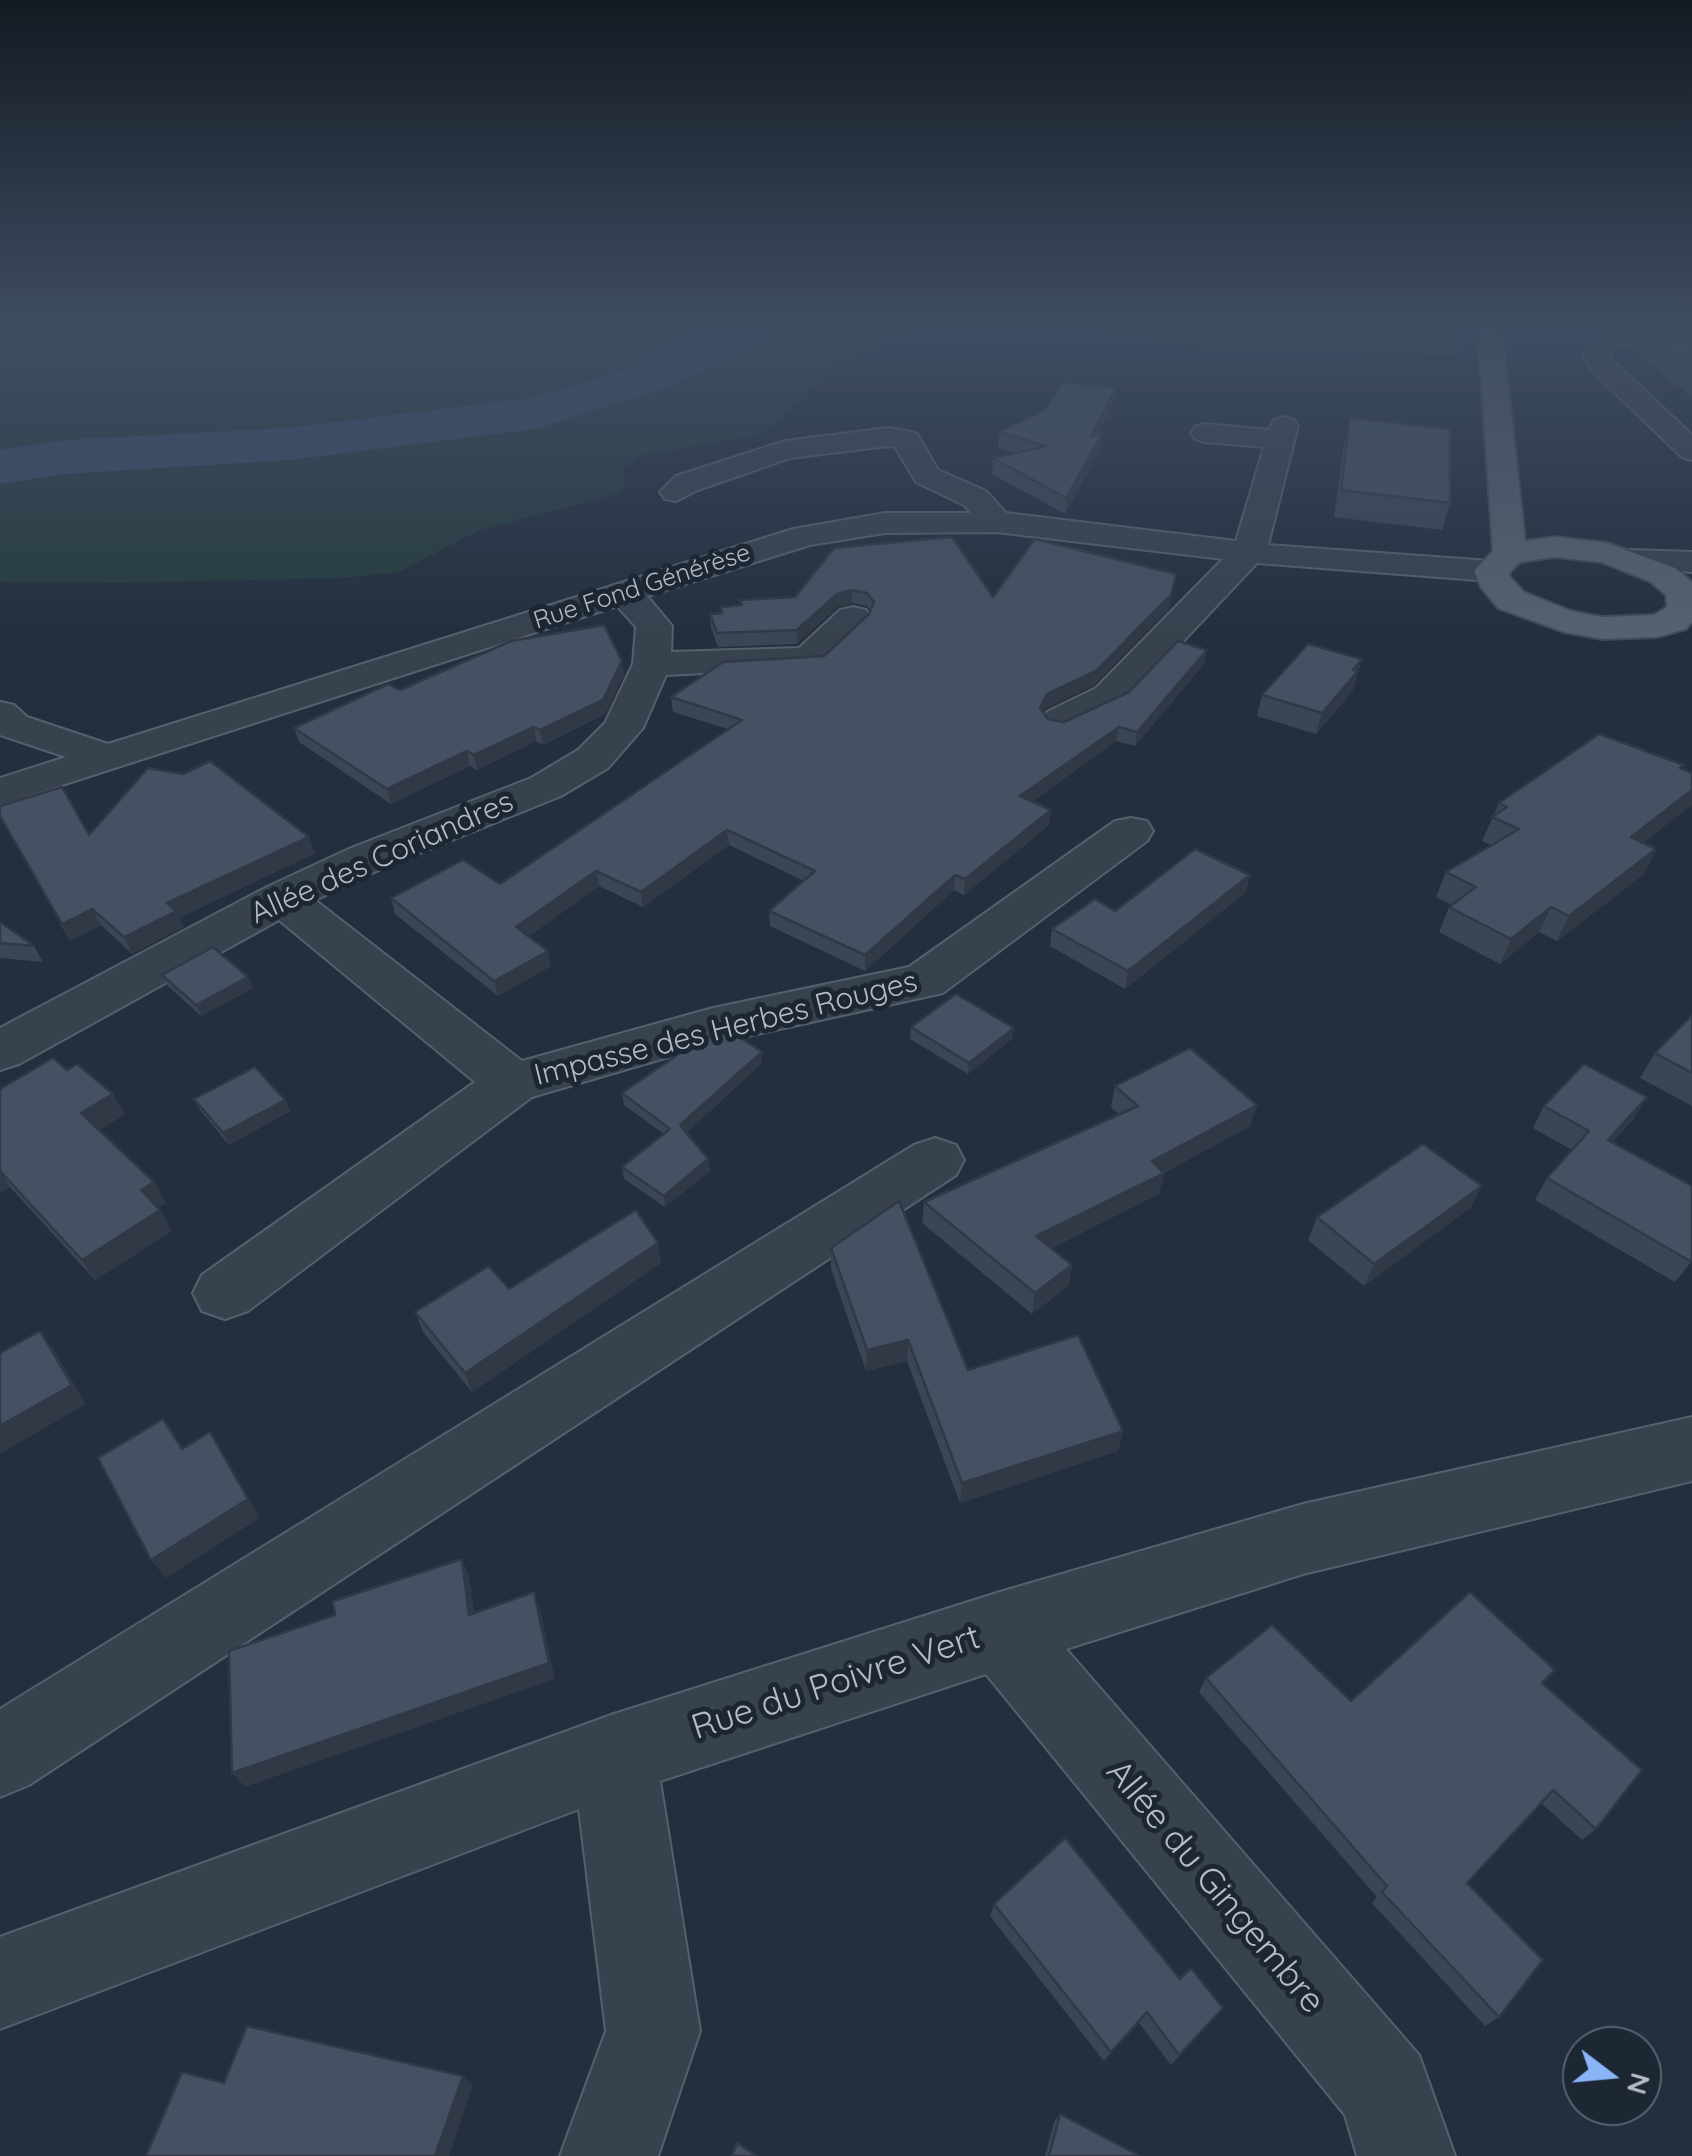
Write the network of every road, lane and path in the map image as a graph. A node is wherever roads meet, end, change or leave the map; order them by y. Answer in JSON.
{"nodes":[{"id":1,"x":1501,"y":431,"type":"edge"},
{"id":2,"x":1670,"y":431,"type":"edge"},
{"id":3,"x":1205,"y":433,"type":"dead end"},
{"id":4,"x":1692,"y":451,"type":"edge"},
{"id":5,"x":1505,"y":472,"type":"junction"},
{"id":6,"x":676,"y":492,"type":"dead end"},
{"id":7,"x":996,"y":522,"type":"junction"},
{"id":8,"x":1582,"y":550,"type":"junction"},
{"id":9,"x":1250,"y":551,"type":"junction"},
{"id":10,"x":1305,"y":559,"type":"junction"},
{"id":11,"x":1631,"y":560,"type":"junction"},
{"id":12,"x":1501,"y":562,"type":"junction"},
{"id":13,"x":1692,"y":562,"type":"edge"},
{"id":14,"x":625,"y":593,"type":"junction"},
{"id":15,"x":1529,"y":609,"type":"junction"},
{"id":16,"x":853,"y":618,"type":"dead end"},
{"id":17,"x":1688,"y":619,"type":"edge"},
{"id":18,"x":652,"y":664,"type":"junction"},
{"id":19,"x":0,"y":714,"type":"edge"},
{"id":20,"x":1061,"y":721,"type":"edge"},
{"id":21,"x":108,"y":757,"type":"junction"},
{"id":22,"x":0,"y":792,"type":"edge"},
{"id":23,"x":1131,"y":832,"type":"dead end"},
{"id":24,"x":282,"y":898,"type":"junction"},
{"id":25,"x":0,"y":1051,"type":"edge"},
{"id":26,"x":513,"y":1083,"type":"junction"},
{"id":27,"x":935,"y":1160,"type":"dead end"},
{"id":28,"x":225,"y":1294,"type":"dead end"},
{"id":29,"x":1692,"y":1449,"type":"edge"},
{"id":30,"x":1000,"y":1631,"type":"junction"},
{"id":31,"x":614,"y":1754,"type":"junction"},
{"id":32,"x":0,"y":1756,"type":"edge"},
{"id":33,"x":0,"y":1984,"type":"edge"},
{"id":34,"x":609,"y":2156,"type":"edge"},
{"id":35,"x":1406,"y":2156,"type":"edge"}],
"edges":[{"from":1,"to":5,"type":"main road"},
{"from":2,"to":4,"type":"street"},
{"from":3,"to":9,"type":"street"},
{"from":5,"to":8,"type":"main road"},
{"from":5,"to":12,"type":"main road"},
{"from":6,"to":7,"type":"street"},
{"from":7,"to":9,"type":"street","name":"Rue Fond Générèse"},
{"from":7,"to":14,"type":"street","name":"Rue Fond Générèse"},
{"from":8,"to":11,"type":"main road"},
{"from":8,"to":12,"type":"main road"},
{"from":9,"to":10,"type":"street","name":"Rue Fond Générèse"},
{"from":9,"to":20,"type":"street"},
{"from":10,"to":12,"type":"street","name":"Rue Fond Générèse"},
{"from":10,"to":15,"type":"street","name":"Rue Fond Générèse"},
{"from":11,"to":13,"type":"street"},
{"from":11,"to":17,"type":"main road"},
{"from":12,"to":15,"type":"main road"},
{"from":14,"to":18,"type":"street"},
{"from":14,"to":21,"type":"street","name":"Rue Fond Générèse"},
{"from":15,"to":17,"type":"main road"},
{"from":16,"to":18,"type":"street"},
{"from":18,"to":24,"type":"street","name":"Allée des Coriandres"},
{"from":19,"to":21,"type":"street"},
{"from":21,"to":22,"type":"street","name":"Rue Fond Générèse"},
{"from":23,"to":26,"type":"street","name":"Impasse des Herbes Rouges"},
{"from":24,"to":25,"type":"street","name":"Allée des Coriandres"},
{"from":24,"to":26,"type":"street","name":"Impasse des Herbes Rouges"},
{"from":26,"to":28,"type":"street","name":"Impasse des Herbes Rouges"},
{"from":27,"to":32,"type":"street"},
{"from":29,"to":30,"type":"street","name":"Rue du Poivre Vert"},
{"from":30,"to":31,"type":"street","name":"Rue du Poivre Vert"},
{"from":30,"to":35,"type":"street","name":"Allée du Gingembre"},
{"from":31,"to":33,"type":"street","name":"Rue du Poivre Vert"},
{"from":31,"to":34,"type":"street"}]}
